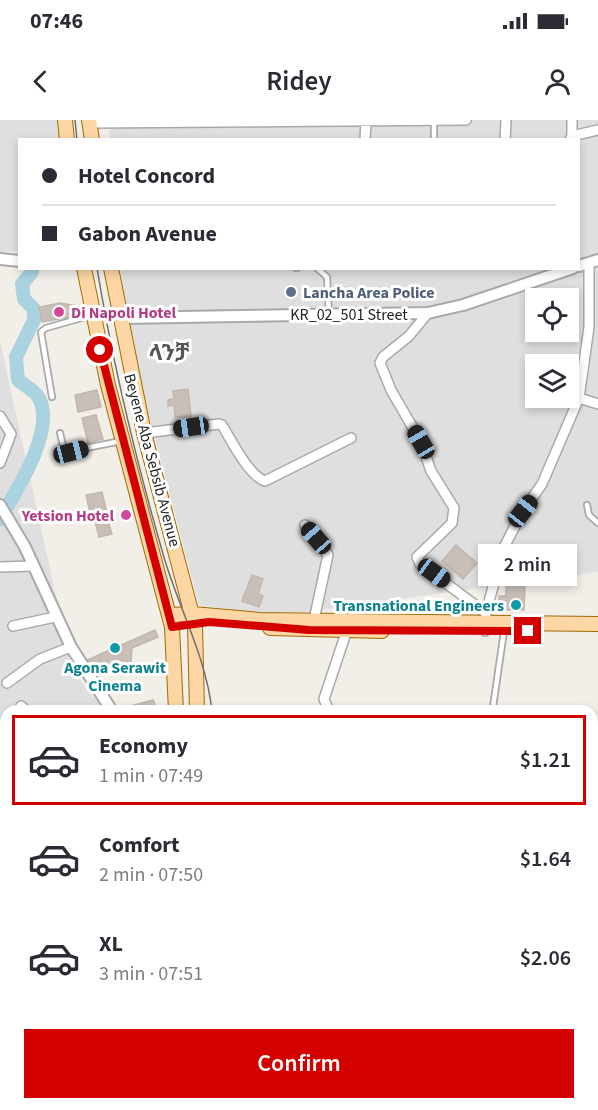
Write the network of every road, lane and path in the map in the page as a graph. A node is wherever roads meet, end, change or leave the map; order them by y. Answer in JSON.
{"nodes":[{"id":1,"x":65,"y":120,"type":"edge"},
{"id":2,"x":466,"y":120,"type":"edge"},
{"id":3,"x":506,"y":120,"type":"edge"},
{"id":4,"x":572,"y":120,"type":"edge"},
{"id":5,"x":333,"y":121,"type":"edge"},
{"id":6,"x":366,"y":121,"type":"edge"},
{"id":7,"x":428,"y":121,"type":"edge"},
{"id":8,"x":90,"y":122,"type":"edge"},
{"id":9,"x":598,"y":130,"type":"edge"},
{"id":10,"x":67,"y":138,"type":"edge"},
{"id":11,"x":92,"y":138,"type":"edge"},
{"id":12,"x":365,"y":138,"type":"edge"},
{"id":13,"x":433,"y":138,"type":"edge"},
{"id":14,"x":505,"y":138,"type":"edge"},
{"id":15,"x":571,"y":138,"type":"edge"},
{"id":16,"x":0,"y":259,"type":"edge"},
{"id":17,"x":18,"y":261,"type":"edge"},
{"id":18,"x":589,"y":263,"type":"edge"},
{"id":19,"x":111,"y":270,"type":"edge"},
{"id":20,"x":319,"y":270,"type":"edge"},
{"id":21,"x":81,"y":271,"type":"edge"},
{"id":22,"x":559,"y":271,"type":"edge"},
{"id":23,"x":428,"y":313,"type":"junction"},
{"id":24,"x":329,"y":314,"type":"junction"},
{"id":25,"x":92,"y":315,"type":"junction"},
{"id":26,"x":119,"y":318,"type":"junction"},
{"id":27,"x":52,"y":397,"type":"dead end"},
{"id":28,"x":579,"y":398,"type":"joint"},
{"id":29,"x":598,"y":404,"type":"edge"},
{"id":30,"x":575,"y":408,"type":"edge"},
{"id":31,"x":0,"y":416,"type":"edge"},
{"id":32,"x":60,"y":433,"type":"dead end"},
{"id":33,"x":144,"y":433,"type":"junction"},
{"id":34,"x":351,"y":438,"type":"dead end"},
{"id":35,"x":124,"y":440,"type":"junction"},
{"id":36,"x":0,"y":463,"type":"edge"},
{"id":37,"x":587,"y":505,"type":"dead end"},
{"id":38,"x":0,"y":506,"type":"edge"},
{"id":39,"x":598,"y":523,"type":"edge"},
{"id":40,"x":304,"y":525,"type":"dead end"},
{"id":41,"x":180,"y":565,"type":"junction"},
{"id":42,"x":33,"y":566,"type":"junction"},
{"id":43,"x":0,"y":567,"type":"edge"},
{"id":44,"x":159,"y":570,"type":"junction"},
{"id":45,"x":55,"y":617,"type":"junction"},
{"id":46,"x":194,"y":620,"type":"junction"},
{"id":47,"x":171,"y":621,"type":"junction"},
{"id":48,"x":485,"y":622,"type":"junction"},
{"id":49,"x":598,"y":624,"type":"edge"},
{"id":50,"x":315,"y":625,"type":"junction"},
{"id":51,"x":13,"y":626,"type":"dead end"},
{"id":52,"x":347,"y":630,"type":"junction"},
{"id":53,"x":504,"y":631,"type":"junction"},
{"id":54,"x":598,"y":632,"type":"edge"},
{"id":55,"x":71,"y":647,"type":"junction"},
{"id":56,"x":7,"y":683,"type":"dead end"},
{"id":57,"x":108,"y":705,"type":"edge"},
{"id":58,"x":176,"y":705,"type":"edge"},
{"id":59,"x":198,"y":705,"type":"edge"},
{"id":60,"x":326,"y":705,"type":"edge"},
{"id":61,"x":493,"y":705,"type":"edge"}],
"edges":[{"from":1,"to":10,"type":"main road"},
{"from":2,"to":7,"type":"street"},
{"from":3,"to":14,"type":"street"},
{"from":4,"to":15,"type":"street"},
{"from":5,"to":6,"type":"street"},
{"from":5,"to":8,"type":"street"},
{"from":6,"to":7,"type":"street"},
{"from":6,"to":12,"type":"street"},
{"from":7,"to":13,"type":"lane"},
{"from":8,"to":11,"type":"main road"},
{"from":9,"to":15,"type":"street"},
{"from":16,"to":17,"type":"street"},
{"from":18,"to":28,"type":"street"},
{"from":19,"to":26,"type":"main road","name":"Beyene Aba Sebsib Avenue"},
{"from":20,"to":24,"type":"lane"},
{"from":21,"to":25,"type":"main road","name":"Beyene Aba Sebsib Avenue"},
{"from":22,"to":23,"type":"street","name":"KR_02_501 Street"},
{"from":23,"to":24,"type":"street","name":"KR_02_501 Street"},
{"from":23,"to":48,"type":"street"},
{"from":24,"to":26,"type":"street","name":"KR_02_501 Street"},
{"from":25,"to":27,"type":"lane"},
{"from":25,"to":35,"type":"main road","name":"Beyene Aba Sebsib Avenue"},
{"from":26,"to":33,"type":"main road","name":"Beyene Aba Sebsib Avenue"},
{"from":28,"to":29,"type":"street"},
{"from":30,"to":48,"type":"street"},
{"from":31,"to":36,"type":"street"},
{"from":32,"to":35,"type":"lane"},
{"from":33,"to":34,"type":"street"},
{"from":33,"to":41,"type":"main road","name":"Beyene Aba Sebsib Avenue"},
{"from":35,"to":44,"type":"main road","name":"Beyene Aba Sebsib Avenue"},
{"from":37,"to":39,"type":"lane"},
{"from":38,"to":42,"type":"street"},
{"from":40,"to":50,"type":"street"},
{"from":41,"to":44,"type":"main road"},
{"from":41,"to":46,"type":"main road","name":"Beyene Aba Sebsib Avenue"},
{"from":42,"to":43,"type":"street"},
{"from":42,"to":45,"type":"street"},
{"from":44,"to":47,"type":"main road","name":"Beyene Aba Sebsib Avenue"},
{"from":45,"to":51,"type":"street"},
{"from":45,"to":55,"type":"street"},
{"from":46,"to":47,"type":"main road"},
{"from":46,"to":50,"type":"main road"},
{"from":46,"to":50,"type":"main road"},
{"from":46,"to":59,"type":"main road","name":"Beyene Aba Sebsib Avenue"},
{"from":47,"to":58,"type":"main road","name":"Beyene Aba Sebsib Avenue"},
{"from":48,"to":49,"type":"main road"},
{"from":48,"to":50,"type":"main road"},
{"from":48,"to":52,"type":"main road"},
{"from":48,"to":53,"type":"main road"},
{"from":50,"to":52,"type":"main road"},
{"from":52,"to":60,"type":"street"},
{"from":53,"to":54,"type":"main road"},
{"from":53,"to":61,"type":"lane"},
{"from":55,"to":56,"type":"street"},
{"from":55,"to":57,"type":"street"}]}
